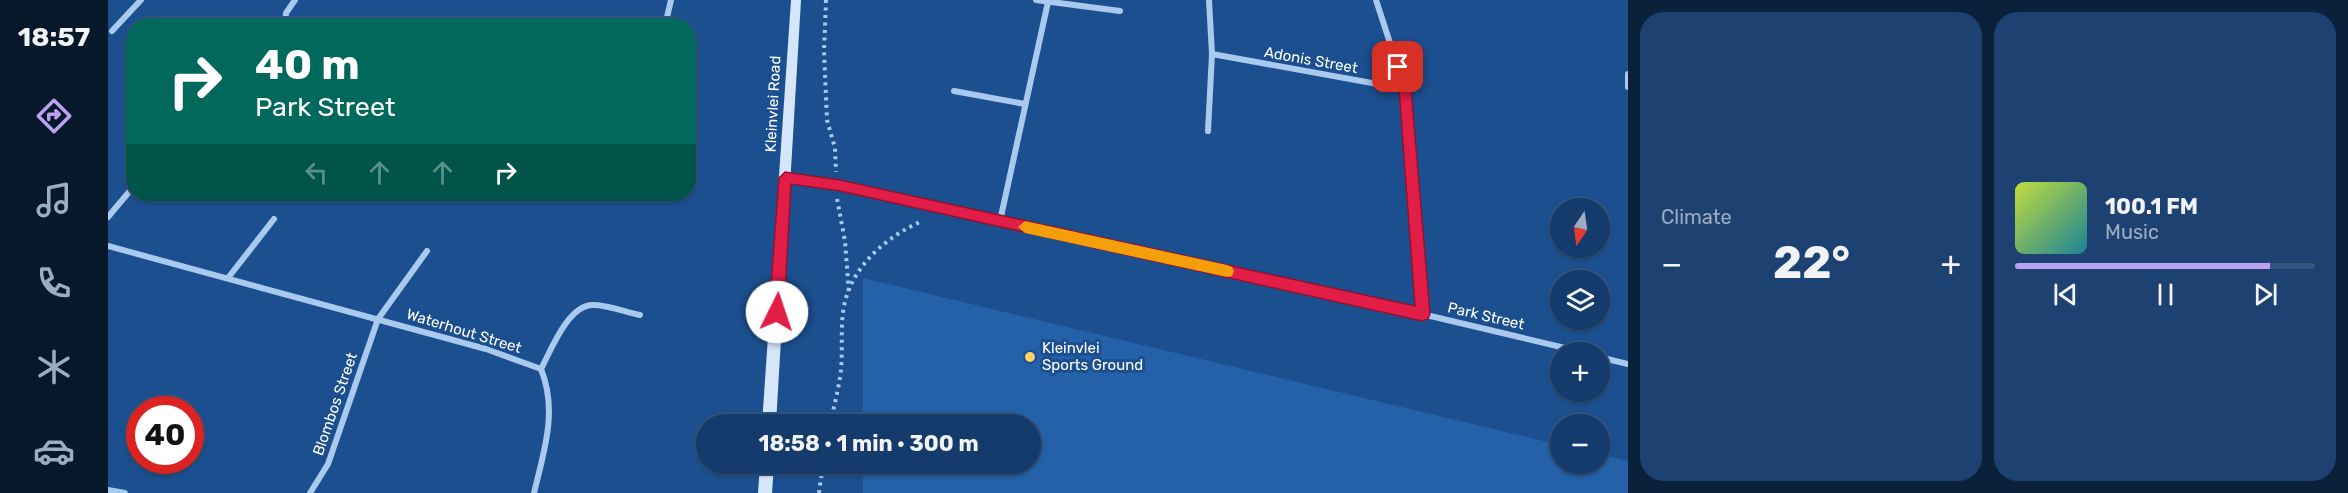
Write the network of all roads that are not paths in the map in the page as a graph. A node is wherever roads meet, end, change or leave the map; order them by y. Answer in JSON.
{"nodes":[{"id":1,"x":141,"y":0,"type":"edge"},
{"id":2,"x":295,"y":0,"type":"edge"},
{"id":3,"x":671,"y":0,"type":"edge"},
{"id":4,"x":796,"y":0,"type":"edge"},
{"id":5,"x":1036,"y":0,"type":"edge"},
{"id":6,"x":1209,"y":0,"type":"edge"},
{"id":7,"x":1376,"y":0,"type":"edge"},
{"id":8,"x":1048,"y":2,"type":"junction"},
{"id":9,"x":1120,"y":11,"type":"dead end"},
{"id":10,"x":286,"y":18,"type":"edge"},
{"id":11,"x":667,"y":18,"type":"edge"},
{"id":12,"x":112,"y":31,"type":"dead end"},
{"id":13,"x":1212,"y":54,"type":"junction"},
{"id":14,"x":1628,"y":74,"type":"edge"},
{"id":15,"x":1628,"y":87,"type":"edge"},
{"id":16,"x":1405,"y":89,"type":"junction"},
{"id":17,"x":954,"y":91,"type":"dead end"},
{"id":18,"x":1025,"y":104,"type":"junction"},
{"id":19,"x":1208,"y":131,"type":"dead end"},
{"id":20,"x":785,"y":178,"type":"junction"},
{"id":21,"x":126,"y":196,"type":"edge"},
{"id":22,"x":108,"y":217,"type":"edge"},
{"id":23,"x":273,"y":219,"type":"dead end"},
{"id":24,"x":1000,"y":221,"type":"junction"},
{"id":25,"x":108,"y":246,"type":"edge"},
{"id":26,"x":427,"y":251,"type":"dead end"},
{"id":27,"x":228,"y":278,"type":"junction"},
{"id":28,"x":1422,"y":314,"type":"junction"},
{"id":29,"x":640,"y":315,"type":"dead end"},
{"id":30,"x":378,"y":319,"type":"junction"},
{"id":31,"x":1550,"y":344,"type":"edge"},
{"id":32,"x":1610,"y":360,"type":"edge"},
{"id":33,"x":1628,"y":364,"type":"edge"},
{"id":34,"x":541,"y":369,"type":"junction"},
{"id":35,"x":770,"y":414,"type":"edge"},
{"id":36,"x":766,"y":474,"type":"edge"},
{"id":37,"x":108,"y":490,"type":"edge"},
{"id":38,"x":125,"y":493,"type":"edge"},
{"id":39,"x":310,"y":493,"type":"edge"},
{"id":40,"x":534,"y":493,"type":"edge"},
{"id":41,"x":765,"y":493,"type":"edge"}],
"edges":[{"from":1,"to":12,"type":"street"},
{"from":2,"to":10,"type":"street"},
{"from":3,"to":11,"type":"street"},
{"from":4,"to":20,"type":"street","name":"Kleinvlei Road"},
{"from":5,"to":8,"type":"street"},
{"from":6,"to":13,"type":"street"},
{"from":7,"to":16,"type":"street"},
{"from":8,"to":9,"type":"street"},
{"from":8,"to":18,"type":"street"},
{"from":13,"to":16,"type":"street","name":"Adonis Street"},
{"from":13,"to":19,"type":"street"},
{"from":14,"to":15,"type":"street"},
{"from":16,"to":28,"type":"street"},
{"from":17,"to":18,"type":"street"},
{"from":18,"to":24,"type":"street"},
{"from":20,"to":24,"type":"street","name":"Park Street"},
{"from":20,"to":35,"type":"street","name":"Kleinvlei Road"},
{"from":21,"to":22,"type":"street"},
{"from":23,"to":27,"type":"street"},
{"from":24,"to":28,"type":"street","name":"Park Street"},
{"from":25,"to":27,"type":"street","name":"Waterhout Street"},
{"from":26,"to":30,"type":"street","name":"Waterhout Street"},
{"from":27,"to":30,"type":"street","name":"Waterhout Street"},
{"from":28,"to":31,"type":"street","name":"Park Street"},
{"from":29,"to":34,"type":"street"},
{"from":30,"to":34,"type":"street","name":"Waterhout Street"},
{"from":30,"to":39,"type":"street","name":"Blombos Street"},
{"from":32,"to":33,"type":"street"},
{"from":34,"to":40,"type":"street"},
{"from":36,"to":41,"type":"street"},
{"from":37,"to":38,"type":"street"}]}
